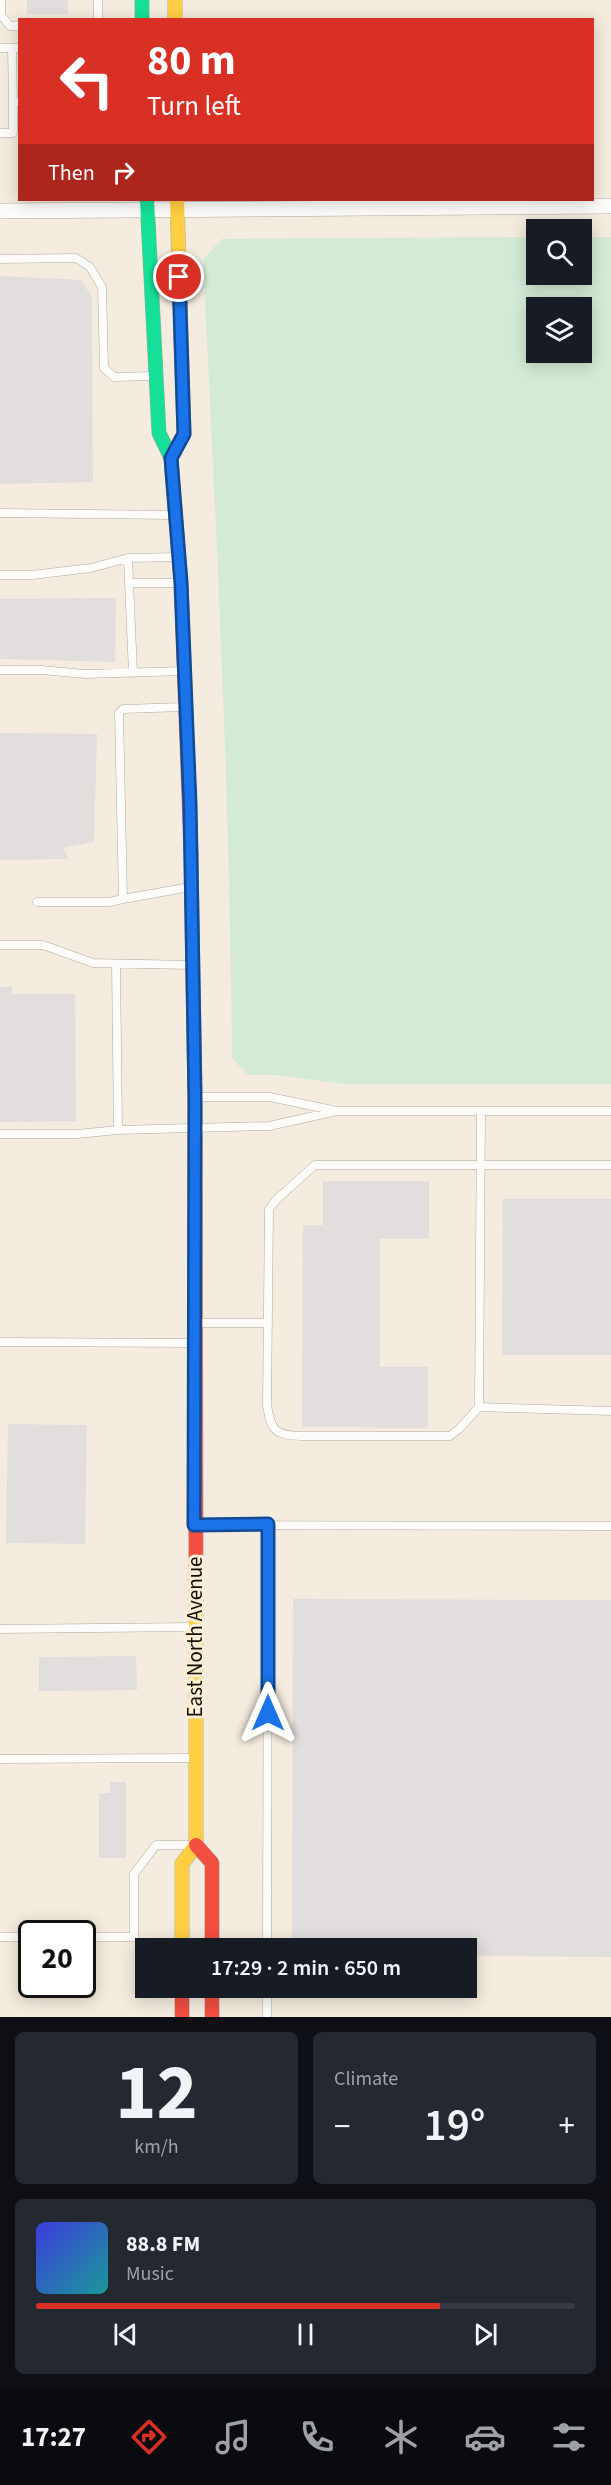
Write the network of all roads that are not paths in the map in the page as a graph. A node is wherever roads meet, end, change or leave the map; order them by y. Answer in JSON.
{"nodes":[{"id":1,"x":1,"y":0,"type":"edge"},
{"id":2,"x":98,"y":0,"type":"edge"},
{"id":3,"x":142,"y":0,"type":"edge"},
{"id":4,"x":175,"y":0,"type":"edge"},
{"id":5,"x":98,"y":18,"type":"edge"},
{"id":6,"x":142,"y":18,"type":"edge"},
{"id":7,"x":175,"y":18,"type":"edge"},
{"id":8,"x":18,"y":26,"type":"edge"},
{"id":9,"x":0,"y":48,"type":"edge"},
{"id":10,"x":16,"y":48,"type":"edge"},
{"id":11,"x":16,"y":102,"type":"edge"},
{"id":12,"x":0,"y":133,"type":"edge"},
{"id":13,"x":147,"y":205,"type":"edge"},
{"id":14,"x":177,"y":205,"type":"edge"},
{"id":15,"x":611,"y":206,"type":"edge"},
{"id":16,"x":0,"y":211,"type":"edge"},
{"id":17,"x":0,"y":259,"type":"edge"},
{"id":18,"x":156,"y":376,"type":"junction"},
{"id":19,"x":171,"y":458,"type":"junction"},
{"id":20,"x":0,"y":513,"type":"edge"},
{"id":21,"x":176,"y":515,"type":"junction"},
{"id":22,"x":180,"y":557,"type":"junction"},
{"id":23,"x":128,"y":558,"type":"junction"},
{"id":24,"x":0,"y":575,"type":"edge"},
{"id":25,"x":129,"y":583,"type":"junction"},
{"id":26,"x":181,"y":583,"type":"junction"},
{"id":27,"x":0,"y":670,"type":"edge"},
{"id":28,"x":185,"y":671,"type":"junction"},
{"id":29,"x":133,"y":673,"type":"junction"},
{"id":30,"x":187,"y":707,"type":"junction"},
{"id":31,"x":192,"y":887,"type":"junction"},
{"id":32,"x":123,"y":900,"type":"junction"},
{"id":33,"x":37,"y":902,"type":"dead end"},
{"id":34,"x":0,"y":945,"type":"edge"},
{"id":35,"x":116,"y":964,"type":"junction"},
{"id":36,"x":193,"y":965,"type":"junction"},
{"id":37,"x":195,"y":1097,"type":"junction"},
{"id":38,"x":337,"y":1111,"type":"junction"},
{"id":39,"x":481,"y":1111,"type":"junction"},
{"id":40,"x":611,"y":1111,"type":"edge"},
{"id":41,"x":195,"y":1128,"type":"junction"},
{"id":42,"x":118,"y":1130,"type":"junction"},
{"id":43,"x":0,"y":1134,"type":"edge"},
{"id":44,"x":481,"y":1165,"type":"junction"},
{"id":45,"x":611,"y":1165,"type":"edge"},
{"id":46,"x":195,"y":1323,"type":"junction"},
{"id":47,"x":268,"y":1323,"type":"junction"},
{"id":48,"x":0,"y":1342,"type":"edge"},
{"id":49,"x":195,"y":1343,"type":"junction"},
{"id":50,"x":479,"y":1407,"type":"junction"},
{"id":51,"x":611,"y":1411,"type":"edge"},
{"id":52,"x":268,"y":1524,"type":"junction"},
{"id":53,"x":194,"y":1525,"type":"junction"},
{"id":54,"x":611,"y":1526,"type":"edge"},
{"id":55,"x":195,"y":1627,"type":"junction"},
{"id":56,"x":0,"y":1629,"type":"edge"},
{"id":57,"x":196,"y":1758,"type":"junction"},
{"id":58,"x":0,"y":1759,"type":"edge"},
{"id":59,"x":196,"y":1845,"type":"junction"},
{"id":60,"x":0,"y":1937,"type":"edge"},
{"id":61,"x":18,"y":1937,"type":"edge"},
{"id":62,"x":96,"y":1937,"type":"edge"},
{"id":63,"x":182,"y":1938,"type":"edge"},
{"id":64,"x":212,"y":1938,"type":"edge"},
{"id":65,"x":267,"y":1938,"type":"edge"},
{"id":66,"x":182,"y":1998,"type":"edge"},
{"id":67,"x":212,"y":1998,"type":"edge"},
{"id":68,"x":267,"y":1998,"type":"edge"},
{"id":69,"x":182,"y":2017,"type":"edge"},
{"id":70,"x":212,"y":2017,"type":"edge"},
{"id":71,"x":267,"y":2017,"type":"edge"}],
"edges":[{"from":1,"to":8,"type":"lane"},
{"from":2,"to":5,"type":"lane"},
{"from":3,"to":6,"type":"street"},
{"from":4,"to":7,"type":"street"},
{"from":9,"to":10,"type":"lane"},
{"from":10,"to":11,"type":"lane"},
{"from":11,"to":12,"type":"lane"},
{"from":13,"to":14,"type":"street"},
{"from":13,"to":16,"type":"street"},
{"from":13,"to":18,"type":"street","name":"East North Avenue"},
{"from":14,"to":15,"type":"street"},
{"from":14,"to":19,"type":"street"},
{"from":17,"to":18,"type":"lane"},
{"from":18,"to":19,"type":"street","name":"East North Avenue"},
{"from":19,"to":21,"type":"street","name":"East North Avenue"},
{"from":20,"to":21,"type":"lane"},
{"from":21,"to":22,"type":"street","name":"East North Avenue"},
{"from":22,"to":23,"type":"lane"},
{"from":22,"to":26,"type":"street","name":"East North Avenue"},
{"from":23,"to":24,"type":"lane"},
{"from":23,"to":25,"type":"lane"},
{"from":25,"to":26,"type":"lane"},
{"from":25,"to":29,"type":"lane"},
{"from":26,"to":28,"type":"street","name":"East North Avenue"},
{"from":27,"to":29,"type":"lane"},
{"from":28,"to":29,"type":"lane"},
{"from":28,"to":30,"type":"street","name":"East North Avenue"},
{"from":30,"to":31,"type":"street","name":"East North Avenue"},
{"from":30,"to":32,"type":"lane"},
{"from":31,"to":32,"type":"lane"},
{"from":31,"to":36,"type":"street","name":"East North Avenue"},
{"from":32,"to":33,"type":"lane"},
{"from":34,"to":35,"type":"lane"},
{"from":35,"to":36,"type":"lane"},
{"from":35,"to":42,"type":"lane"},
{"from":36,"to":37,"type":"street","name":"East North Avenue"},
{"from":37,"to":38,"type":"lane"},
{"from":37,"to":41,"type":"street","name":"East North Avenue"},
{"from":38,"to":39,"type":"lane"},
{"from":38,"to":41,"type":"lane"},
{"from":39,"to":40,"type":"lane"},
{"from":39,"to":44,"type":"lane"},
{"from":41,"to":42,"type":"lane"},
{"from":41,"to":46,"type":"street","name":"East North Avenue"},
{"from":42,"to":43,"type":"lane"},
{"from":44,"to":45,"type":"lane"},
{"from":44,"to":47,"type":"lane"},
{"from":44,"to":50,"type":"lane"},
{"from":46,"to":47,"type":"lane"},
{"from":46,"to":49,"type":"street","name":"East North Avenue"},
{"from":47,"to":50,"type":"lane"},
{"from":48,"to":49,"type":"lane"},
{"from":49,"to":53,"type":"street","name":"East North Avenue"},
{"from":50,"to":51,"type":"lane"},
{"from":52,"to":53,"type":"lane"},
{"from":52,"to":54,"type":"lane"},
{"from":52,"to":65,"type":"lane"},
{"from":53,"to":55,"type":"street","name":"East North Avenue"},
{"from":55,"to":56,"type":"lane"},
{"from":55,"to":57,"type":"street","name":"East North Avenue"},
{"from":57,"to":58,"type":"lane"},
{"from":57,"to":59,"type":"street","name":"East North Avenue"},
{"from":59,"to":62,"type":"lane"},
{"from":59,"to":63,"type":"street","name":"East North Avenue"},
{"from":59,"to":64,"type":"street"},
{"from":60,"to":61,"type":"lane"},
{"from":66,"to":69,"type":"street"},
{"from":67,"to":70,"type":"street"},
{"from":68,"to":71,"type":"lane"}]}
